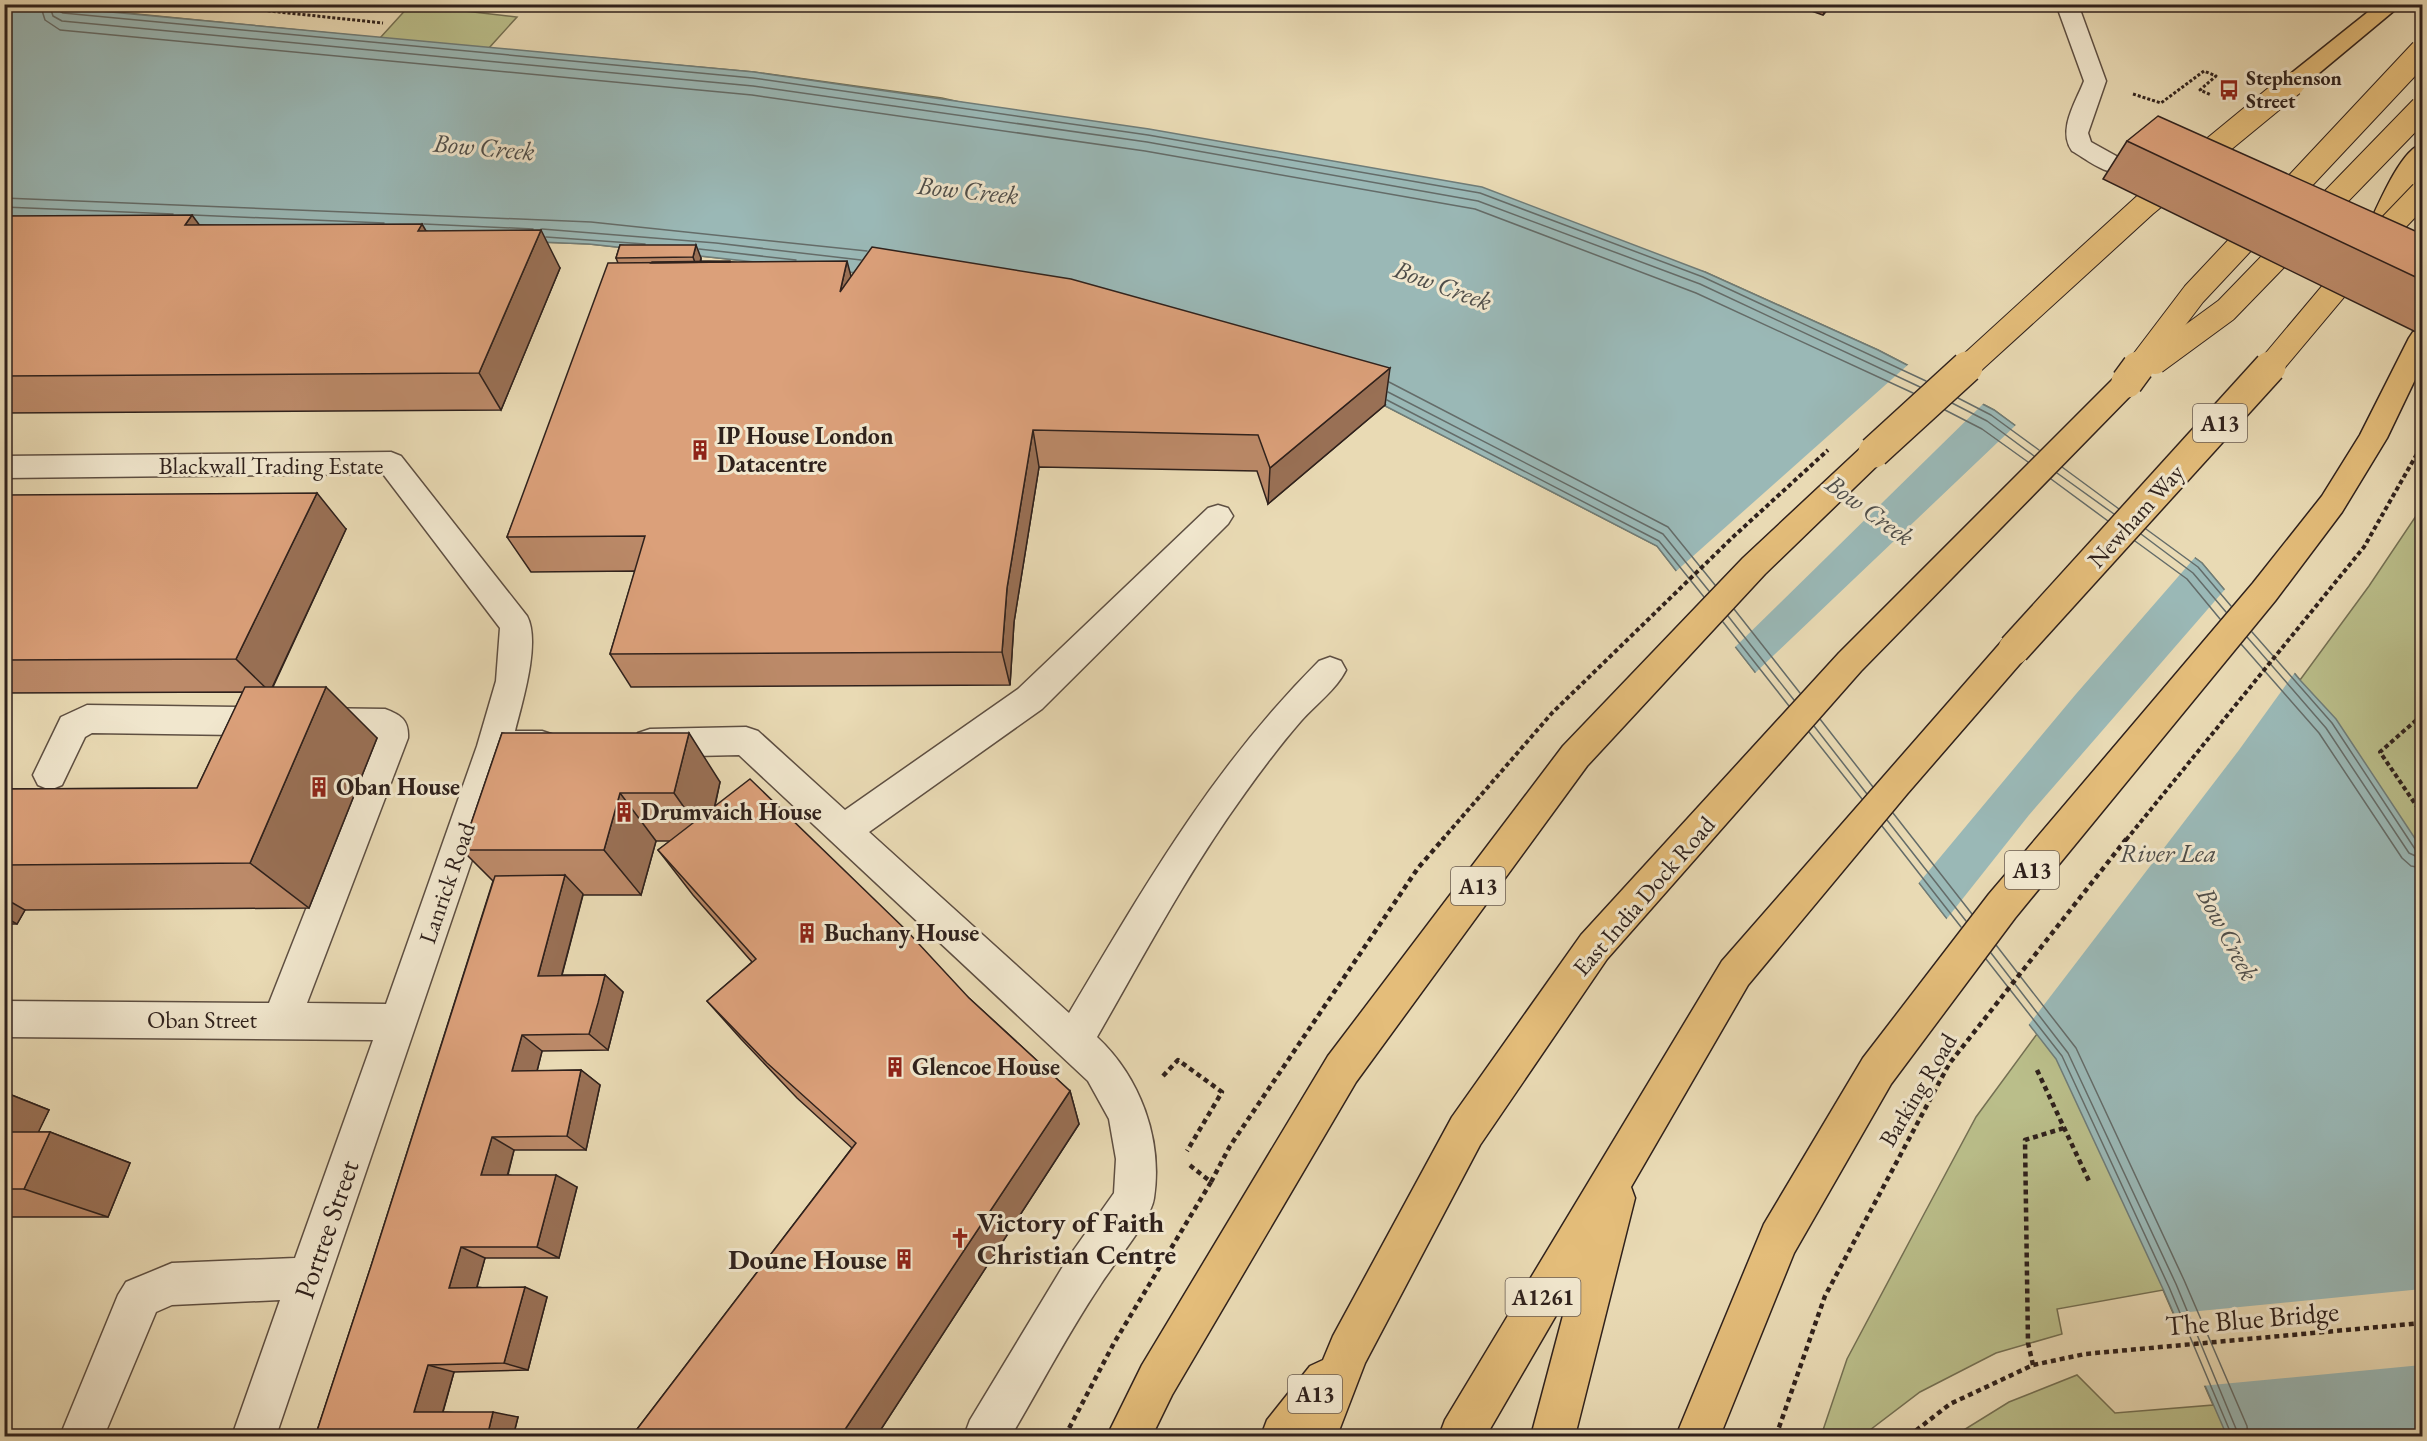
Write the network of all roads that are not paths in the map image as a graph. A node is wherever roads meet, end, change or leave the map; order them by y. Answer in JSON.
{"nodes":[{"id":1,"x":2067,"y":4,"type":"edge"},
{"id":2,"x":2392,"y":4,"type":"edge"},
{"id":3,"x":2422,"y":51,"type":"edge"},
{"id":4,"x":2422,"y":108,"type":"edge"},
{"id":5,"x":2422,"y":151,"type":"edge"},
{"id":6,"x":2118,"y":167,"type":"dead end"},
{"id":7,"x":2422,"y":193,"type":"edge"},
{"id":8,"x":2373,"y":244,"type":"junction"},
{"id":9,"x":2422,"y":338,"type":"edge"},
{"id":10,"x":2127,"y":382,"type":"junction"},
{"id":11,"x":4,"y":467,"type":"edge"},
{"id":12,"x":1218,"y":516,"type":"dead end"},
{"id":13,"x":1330,"y":670,"type":"dead end"},
{"id":14,"x":620,"y":744,"type":"edge"},
{"id":15,"x":574,"y":745,"type":"edge"},
{"id":16,"x":494,"y":746,"type":"junction"},
{"id":17,"x":50,"y":776,"type":"dead end"},
{"id":18,"x":842,"y":832,"type":"junction"},
{"id":19,"x":4,"y":1020,"type":"edge"},
{"id":20,"x":281,"y":1021,"type":"junction"},
{"id":21,"x":399,"y":1022,"type":"junction"},
{"id":22,"x":1073,"y":1042,"type":"junction"},
{"id":23,"x":1626,"y":1158,"type":"junction"},
{"id":24,"x":309,"y":1278,"type":"junction"},
{"id":25,"x":1348,"y":1351,"type":"junction"},
{"id":26,"x":82,"y":1437,"type":"edge"},
{"id":27,"x":254,"y":1437,"type":"edge"},
{"id":28,"x":986,"y":1437,"type":"edge"},
{"id":29,"x":1129,"y":1437,"type":"edge"},
{"id":30,"x":1283,"y":1437,"type":"edge"},
{"id":31,"x":1315,"y":1437,"type":"edge"},
{"id":32,"x":1461,"y":1437,"type":"edge"},
{"id":33,"x":1553,"y":1437,"type":"edge"},
{"id":34,"x":1698,"y":1437,"type":"edge"}],
"edges":[{"from":1,"to":6,"type":"street"},
{"from":2,"to":29,"type":"highway","number":"A13","bridge":true},
{"from":3,"to":10,"type":"highway","number":"A13","bridge":true},
{"from":4,"to":10,"type":"highway","number":"A13","bridge":true},
{"from":5,"to":8,"type":"highway","name":"Newham Way","number":"A13"},
{"from":7,"to":8,"type":"highway","name":"Newham Way","number":"A13","bridge":true},
{"from":8,"to":23,"type":"highway","name":"Newham Way","number":"A13","bridge":true},
{"from":9,"to":34,"type":"highway","number":"A13"},
{"from":10,"to":25,"type":"highway","name":"East India Dock Road","number":"A13"},
{"from":11,"to":16,"type":"street","name":"Blackwall Trading Estate"},
{"from":12,"to":18,"type":"street"},
{"from":13,"to":22,"type":"street"},
{"from":14,"to":18,"type":"street"},
{"from":15,"to":16,"type":"street"},
{"from":16,"to":21,"type":"street","name":"Lanrick Road"},
{"from":17,"to":20,"type":"street"},
{"from":18,"to":22,"type":"street"},
{"from":19,"to":20,"type":"street","name":"Oban Street"},
{"from":20,"to":21,"type":"street","name":"Oban Street"},
{"from":21,"to":24,"type":"street","name":"Portree Street"},
{"from":22,"to":28,"type":"street"},
{"from":23,"to":32,"type":"highway","number":"A1261"},
{"from":23,"to":33,"type":"highway","number":"A13"},
{"from":24,"to":26,"type":"street"},
{"from":24,"to":27,"type":"street","name":"Portree Street"},
{"from":25,"to":30,"type":"highway","name":"East India Dock Road","number":"A13"},
{"from":25,"to":31,"type":"highway","name":"East India Dock Road"}]}
